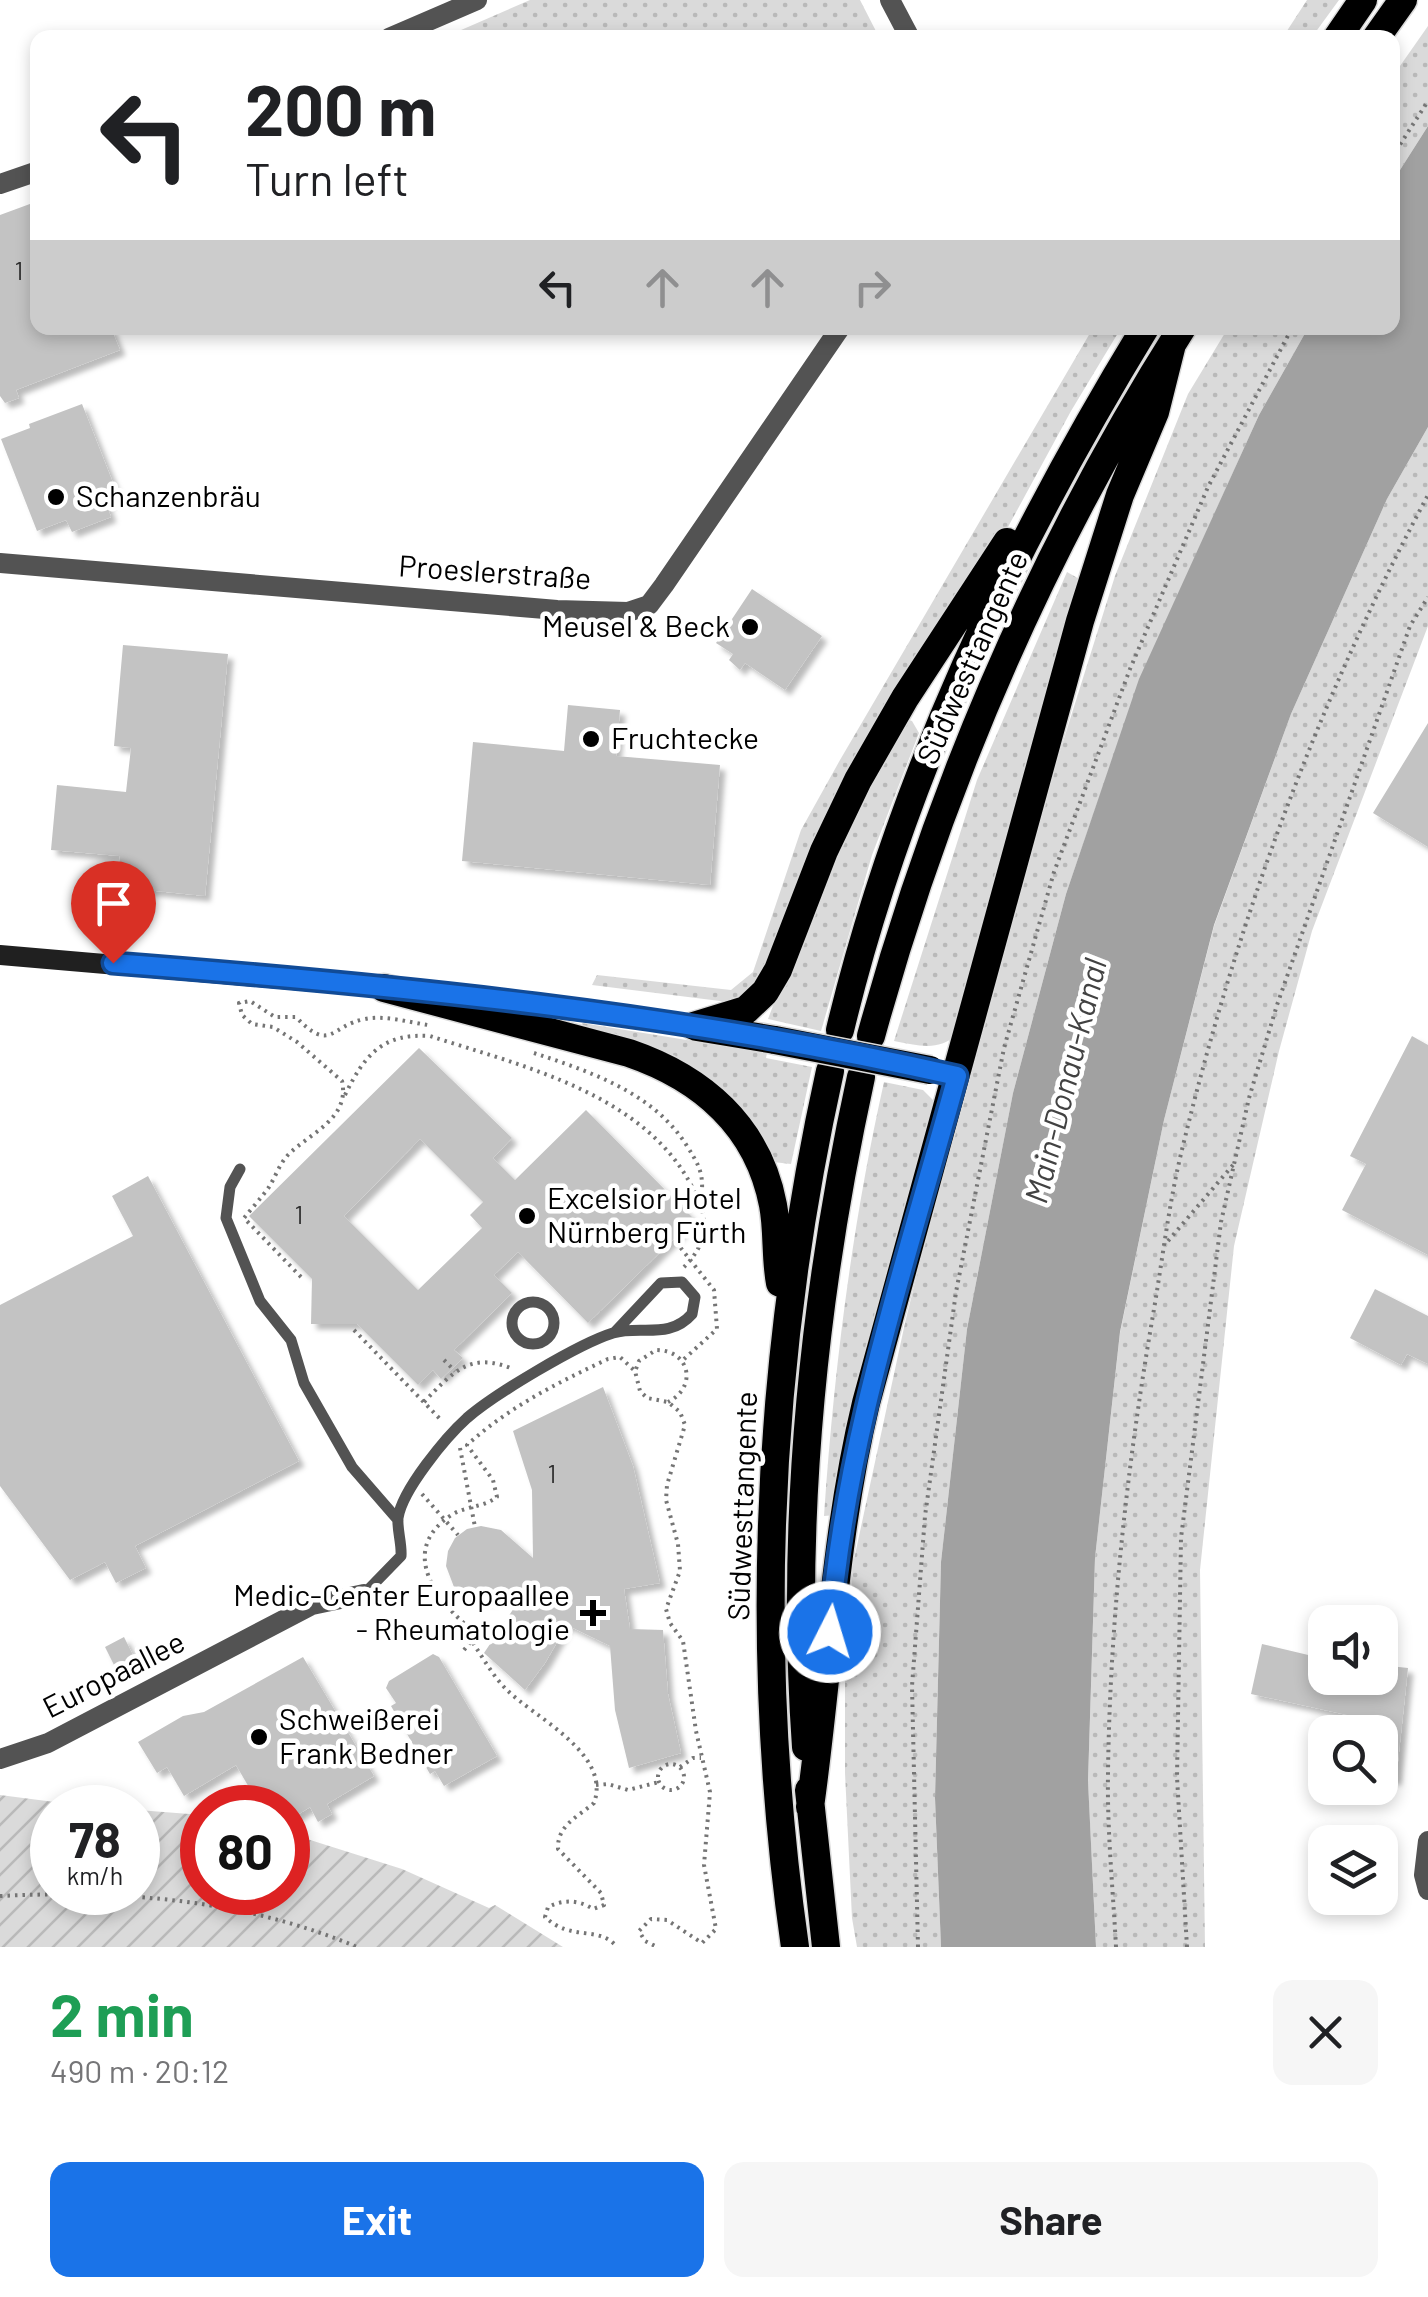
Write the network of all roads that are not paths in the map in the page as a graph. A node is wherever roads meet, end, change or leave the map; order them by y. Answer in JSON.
{"nodes":[{"id":1,"x":476,"y":0,"type":"edge"},
{"id":2,"x":890,"y":0,"type":"edge"},
{"id":3,"x":1363,"y":0,"type":"edge"},
{"id":4,"x":1402,"y":0,"type":"edge"},
{"id":5,"x":407,"y":30,"type":"edge"},
{"id":6,"x":906,"y":30,"type":"edge"},
{"id":7,"x":1342,"y":30,"type":"edge"},
{"id":8,"x":1381,"y":30,"type":"edge"},
{"id":9,"x":30,"y":174,"type":"edge"},
{"id":10,"x":0,"y":184,"type":"edge"},
{"id":11,"x":835,"y":335,"type":"edge"},
{"id":12,"x":1141,"y":335,"type":"edge"},
{"id":13,"x":1177,"y":336,"type":"edge"},
{"id":14,"x":1055,"y":482,"type":"junction"},
{"id":15,"x":0,"y":563,"type":"edge"},
{"id":16,"x":0,"y":955,"type":"edge"},
{"id":17,"x":384,"y":988,"type":"junction"},
{"id":18,"x":694,"y":1026,"type":"junction"},
{"id":19,"x":840,"y":1030,"type":"dead end"},
{"id":20,"x":871,"y":1036,"type":"dead end"},
{"id":21,"x":830,"y":1072,"type":"dead end"},
{"id":22,"x":944,"y":1073,"type":"junction"},
{"id":23,"x":861,"y":1077,"type":"dead end"},
{"id":24,"x":240,"y":1169,"type":"dead end"},
{"id":25,"x":786,"y":1315,"type":"junction"},
{"id":26,"x":615,"y":1332,"type":"junction"},
{"id":27,"x":542,"y":1342,"type":"dead end"},
{"id":28,"x":552,"y":1363,"type":"junction"},
{"id":29,"x":398,"y":1520,"type":"junction"},
{"id":30,"x":364,"y":1594,"type":"joint"},
{"id":31,"x":0,"y":1759,"type":"edge"},
{"id":32,"x":810,"y":1807,"type":"junction"},
{"id":33,"x":1428,"y":1842,"type":"edge"},
{"id":34,"x":1428,"y":1890,"type":"edge"},
{"id":35,"x":795,"y":1947,"type":"edge"},
{"id":36,"x":826,"y":1947,"type":"edge"}],
"edges":[{"from":1,"to":5,"type":"street"},
{"from":2,"to":6,"type":"street"},
{"from":3,"to":7,"type":"highway"},
{"from":4,"to":8,"type":"highway"},
{"from":9,"to":10,"type":"street"},
{"from":11,"to":15,"type":"street","name":"Proeslerstraße"},
{"from":12,"to":14,"type":"highway","name":"Südwesttangente"},
{"from":13,"to":20,"type":"highway","name":"Südwesttangente"},
{"from":13,"to":22,"type":"highway"},
{"from":14,"to":18,"type":"highway"},
{"from":14,"to":19,"type":"highway","name":"Südwesttangente"},
{"from":16,"to":17,"type":"main road"},
{"from":17,"to":18,"type":"main road"},
{"from":17,"to":25,"type":"highway"},
{"from":18,"to":22,"type":"highway","bridge":true},
{"from":21,"to":25,"type":"highway","name":"Südwesttangente"},
{"from":22,"to":32,"type":"highway"},
{"from":23,"to":32,"type":"highway","name":"Südwesttangente"},
{"from":24,"to":29,"type":"lane"},
{"from":25,"to":35,"type":"highway","name":"Südwesttangente"},
{"from":26,"to":26,"type":"lane"},
{"from":26,"to":28,"type":"lane"},
{"from":27,"to":28,"type":"lane"},
{"from":28,"to":29,"type":"lane"},
{"from":29,"to":30,"type":"lane"},
{"from":30,"to":31,"type":"street","name":"Europaallee"},
{"from":32,"to":36,"type":"highway","name":"Südwesttangente"},
{"from":33,"to":34,"type":"street"}]}
